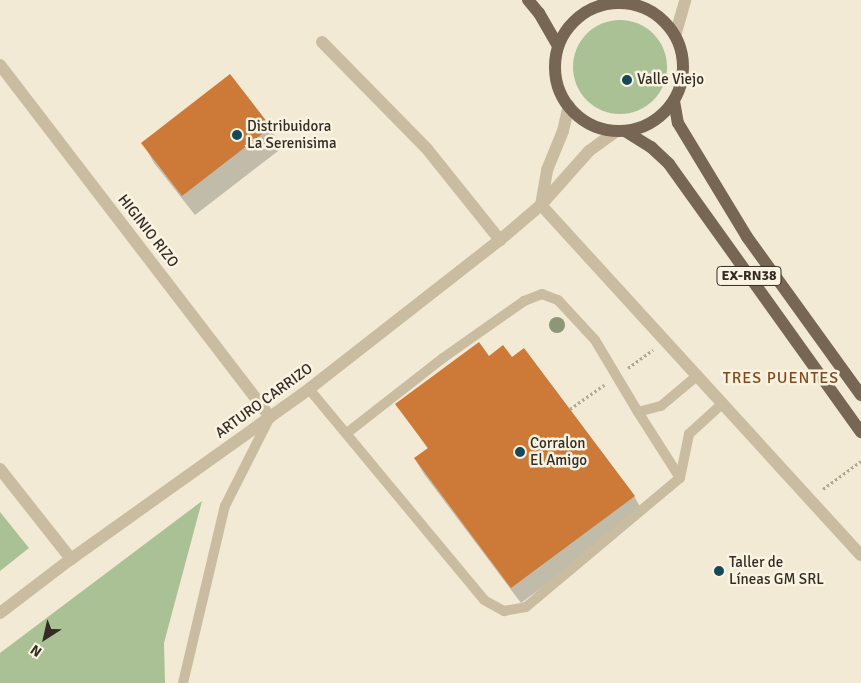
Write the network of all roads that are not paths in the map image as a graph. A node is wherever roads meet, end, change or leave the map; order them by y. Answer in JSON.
{"nodes":[{"id":1,"x":528,"y":0,"type":"edge"},
{"id":2,"x":685,"y":0,"type":"edge"},
{"id":3,"x":608,"y":2,"type":"edge"},
{"id":4,"x":675,"y":36,"type":"junction"},
{"id":5,"x":322,"y":42,"type":"dead end"},
{"id":6,"x":558,"y":46,"type":"junction"},
{"id":7,"x":0,"y":67,"type":"edge"},
{"id":8,"x":674,"y":101,"type":"junction"},
{"id":9,"x":569,"y":106,"type":"junction"},
{"id":10,"x":620,"y":131,"type":"junction"},
{"id":11,"x":541,"y":205,"type":"junction"},
{"id":12,"x":500,"y":240,"type":"junction"},
{"id":13,"x":698,"y":376,"type":"junction"},
{"id":14,"x":309,"y":389,"type":"junction"},
{"id":15,"x":861,"y":395,"type":"edge"},
{"id":16,"x":723,"y":403,"type":"junction"},
{"id":17,"x":638,"y":412,"type":"junction"},
{"id":18,"x":270,"y":417,"type":"junction"},
{"id":19,"x":861,"y":432,"type":"edge"},
{"id":20,"x":347,"y":433,"type":"junction"},
{"id":21,"x":0,"y":469,"type":"edge"},
{"id":22,"x":680,"y":478,"type":"junction"},
{"id":23,"x":861,"y":555,"type":"edge"},
{"id":24,"x":71,"y":559,"type":"junction"},
{"id":25,"x":0,"y":613,"type":"edge"},
{"id":26,"x":182,"y":683,"type":"edge"}],
"edges":[{"from":1,"to":6,"type":"main road"},
{"from":2,"to":4,"type":"street"},
{"from":3,"to":4,"type":"main road","number":"EX-RN38"},
{"from":3,"to":6,"type":"main road","number":"EX-RN38"},
{"from":4,"to":8,"type":"main road","number":"EX-RN38"},
{"from":5,"to":12,"type":"street"},
{"from":6,"to":9,"type":"main road","number":"EX-RN38"},
{"from":7,"to":18,"type":"street","name":"HIGINIO RIZO"},
{"from":8,"to":10,"type":"main road","number":"EX-RN38"},
{"from":8,"to":15,"type":"main road","number":"EX-RN38"},
{"from":9,"to":10,"type":"main road","number":"EX-RN38"},
{"from":9,"to":11,"type":"street"},
{"from":10,"to":11,"type":"street","name":"ARTURO CARRIZO"},
{"from":10,"to":19,"type":"main road","number":"EX-RN38"},
{"from":11,"to":12,"type":"street","name":"ARTURO CARRIZO"},
{"from":11,"to":13,"type":"street"},
{"from":12,"to":14,"type":"street","name":"ARTURO CARRIZO"},
{"from":13,"to":16,"type":"street"},
{"from":13,"to":17,"type":"lane"},
{"from":14,"to":18,"type":"street","name":"ARTURO CARRIZO"},
{"from":14,"to":20,"type":"lane"},
{"from":16,"to":22,"type":"lane"},
{"from":16,"to":23,"type":"street"},
{"from":17,"to":20,"type":"lane"},
{"from":17,"to":22,"type":"lane"},
{"from":18,"to":24,"type":"street","name":"ARTURO CARRIZO"},
{"from":18,"to":26,"type":"lane"},
{"from":20,"to":22,"type":"lane"},
{"from":21,"to":24,"type":"street"},
{"from":24,"to":25,"type":"street","name":"ARTURO CARRIZO"}]}
